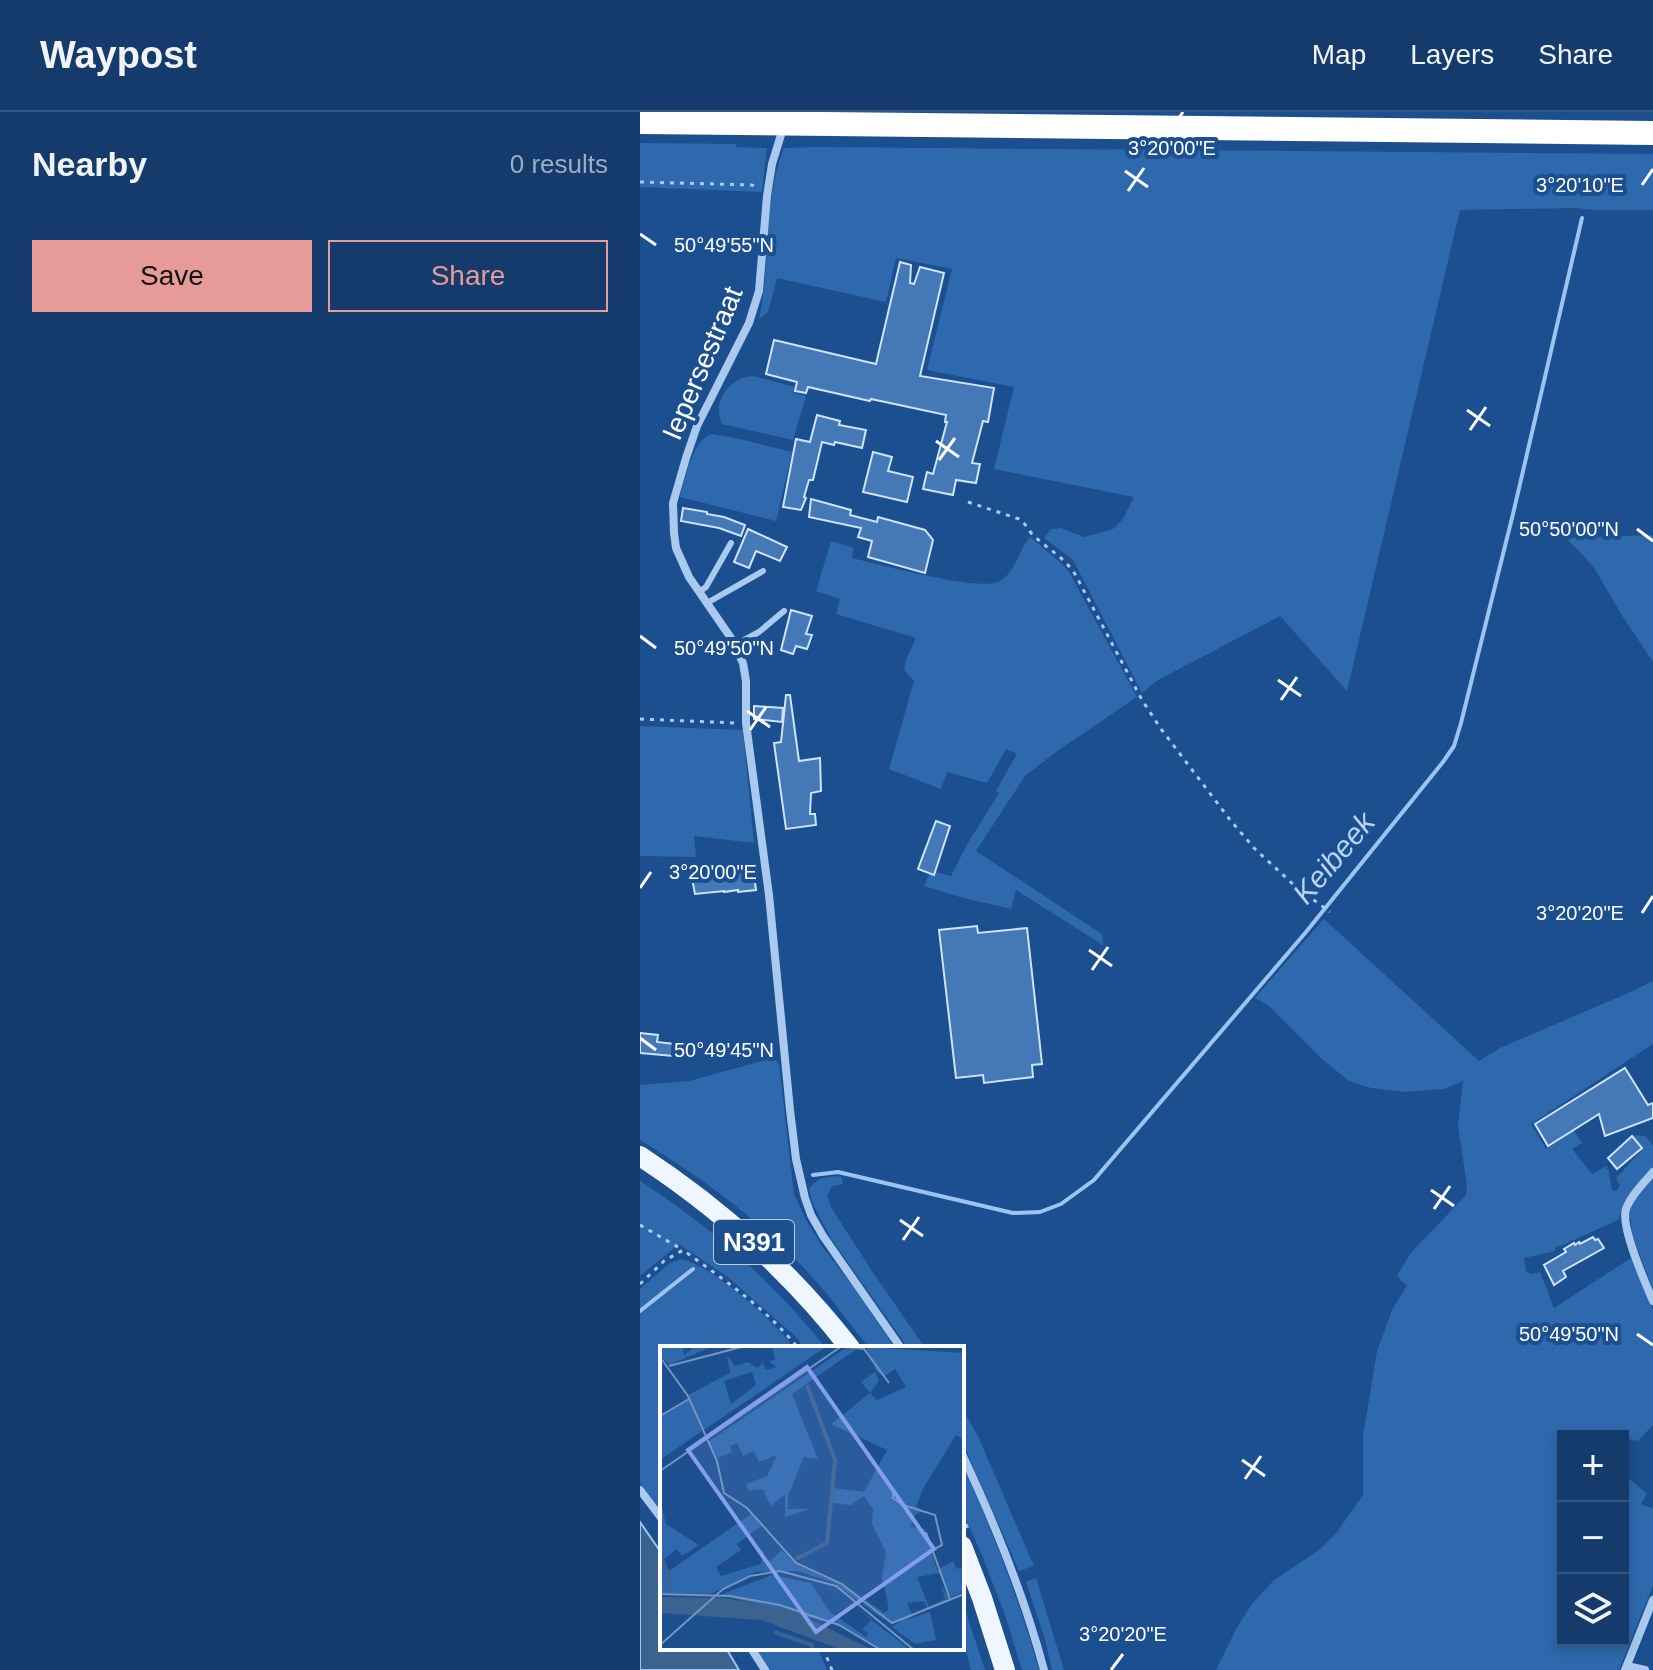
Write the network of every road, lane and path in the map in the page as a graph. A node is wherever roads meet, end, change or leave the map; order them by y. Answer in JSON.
{"nodes":[{"id":1,"x":787,"y":112,"type":"edge"},
{"id":2,"x":640,"y":122,"type":"edge"},
{"id":3,"x":1653,"y":133,"type":"edge"},
{"id":4,"x":640,"y":182,"type":"edge"},
{"id":5,"x":767,"y":196,"type":"junction"},
{"id":6,"x":968,"y":502,"type":"dead end"},
{"id":7,"x":731,"y":543,"type":"dead end"},
{"id":8,"x":763,"y":571,"type":"dead end"},
{"id":9,"x":699,"y":592,"type":"junction"},
{"id":10,"x":707,"y":603,"type":"junction"},
{"id":11,"x":784,"y":611,"type":"dead end"},
{"id":12,"x":735,"y":645,"type":"junction"},
{"id":13,"x":640,"y":719,"type":"edge"},
{"id":14,"x":746,"y":723,"type":"junction"},
{"id":15,"x":1330,"y":912,"type":"dead end"},
{"id":16,"x":640,"y":1156,"type":"edge"},
{"id":17,"x":1653,"y":1172,"type":"edge"},
{"id":18,"x":640,"y":1225,"type":"edge"},
{"id":19,"x":683,"y":1250,"type":"junction"},
{"id":20,"x":640,"y":1284,"type":"edge"},
{"id":21,"x":1653,"y":1301,"type":"edge"},
{"id":22,"x":796,"y":1346,"type":"edge"},
{"id":23,"x":849,"y":1346,"type":"edge"},
{"id":24,"x":900,"y":1346,"type":"edge"},
{"id":25,"x":964,"y":1458,"type":"edge"},
{"id":26,"x":640,"y":1490,"type":"edge"},
{"id":27,"x":660,"y":1516,"type":"edge"},
{"id":28,"x":964,"y":1551,"type":"edge"},
{"id":29,"x":1653,"y":1600,"type":"edge"},
{"id":30,"x":752,"y":1650,"type":"edge"},
{"id":31,"x":824,"y":1650,"type":"edge"},
{"id":32,"x":1626,"y":1668,"type":"edge"},
{"id":33,"x":765,"y":1670,"type":"edge"},
{"id":34,"x":832,"y":1670,"type":"edge"},
{"id":35,"x":1005,"y":1670,"type":"edge"},
{"id":36,"x":1044,"y":1670,"type":"edge"},
{"id":37,"x":1645,"y":1670,"type":"edge"}],
"edges":[{"from":1,"to":5,"type":"street","name":"Iepersestraat"},
{"from":2,"to":3,"type":"highway"},
{"from":4,"to":5,"type":"path"},
{"from":5,"to":9,"type":"street","name":"Iepersestraat"},
{"from":6,"to":15,"type":"path"},
{"from":7,"to":9,"type":"lane"},
{"from":8,"to":10,"type":"lane"},
{"from":9,"to":10,"type":"street","name":"Iepersestraat"},
{"from":10,"to":12,"type":"street","name":"Iepersestraat"},
{"from":11,"to":12,"type":"lane"},
{"from":12,"to":14,"type":"street","name":"Iepersestraat"},
{"from":13,"to":14,"type":"path"},
{"from":14,"to":24,"type":"street","name":"Iepersestraat"},
{"from":16,"to":23,"type":"main road","number":"N391"},
{"from":17,"to":21,"type":"street"},
{"from":18,"to":19,"type":"path"},
{"from":19,"to":20,"type":"path"},
{"from":19,"to":22,"type":"path"},
{"from":25,"to":36,"type":"street"},
{"from":26,"to":27,"type":"street"},
{"from":28,"to":35,"type":"main road"},
{"from":29,"to":32,"type":"street"},
{"from":30,"to":33,"type":"street"},
{"from":31,"to":34,"type":"path"},
{"from":32,"to":37,"type":"street"}]}
